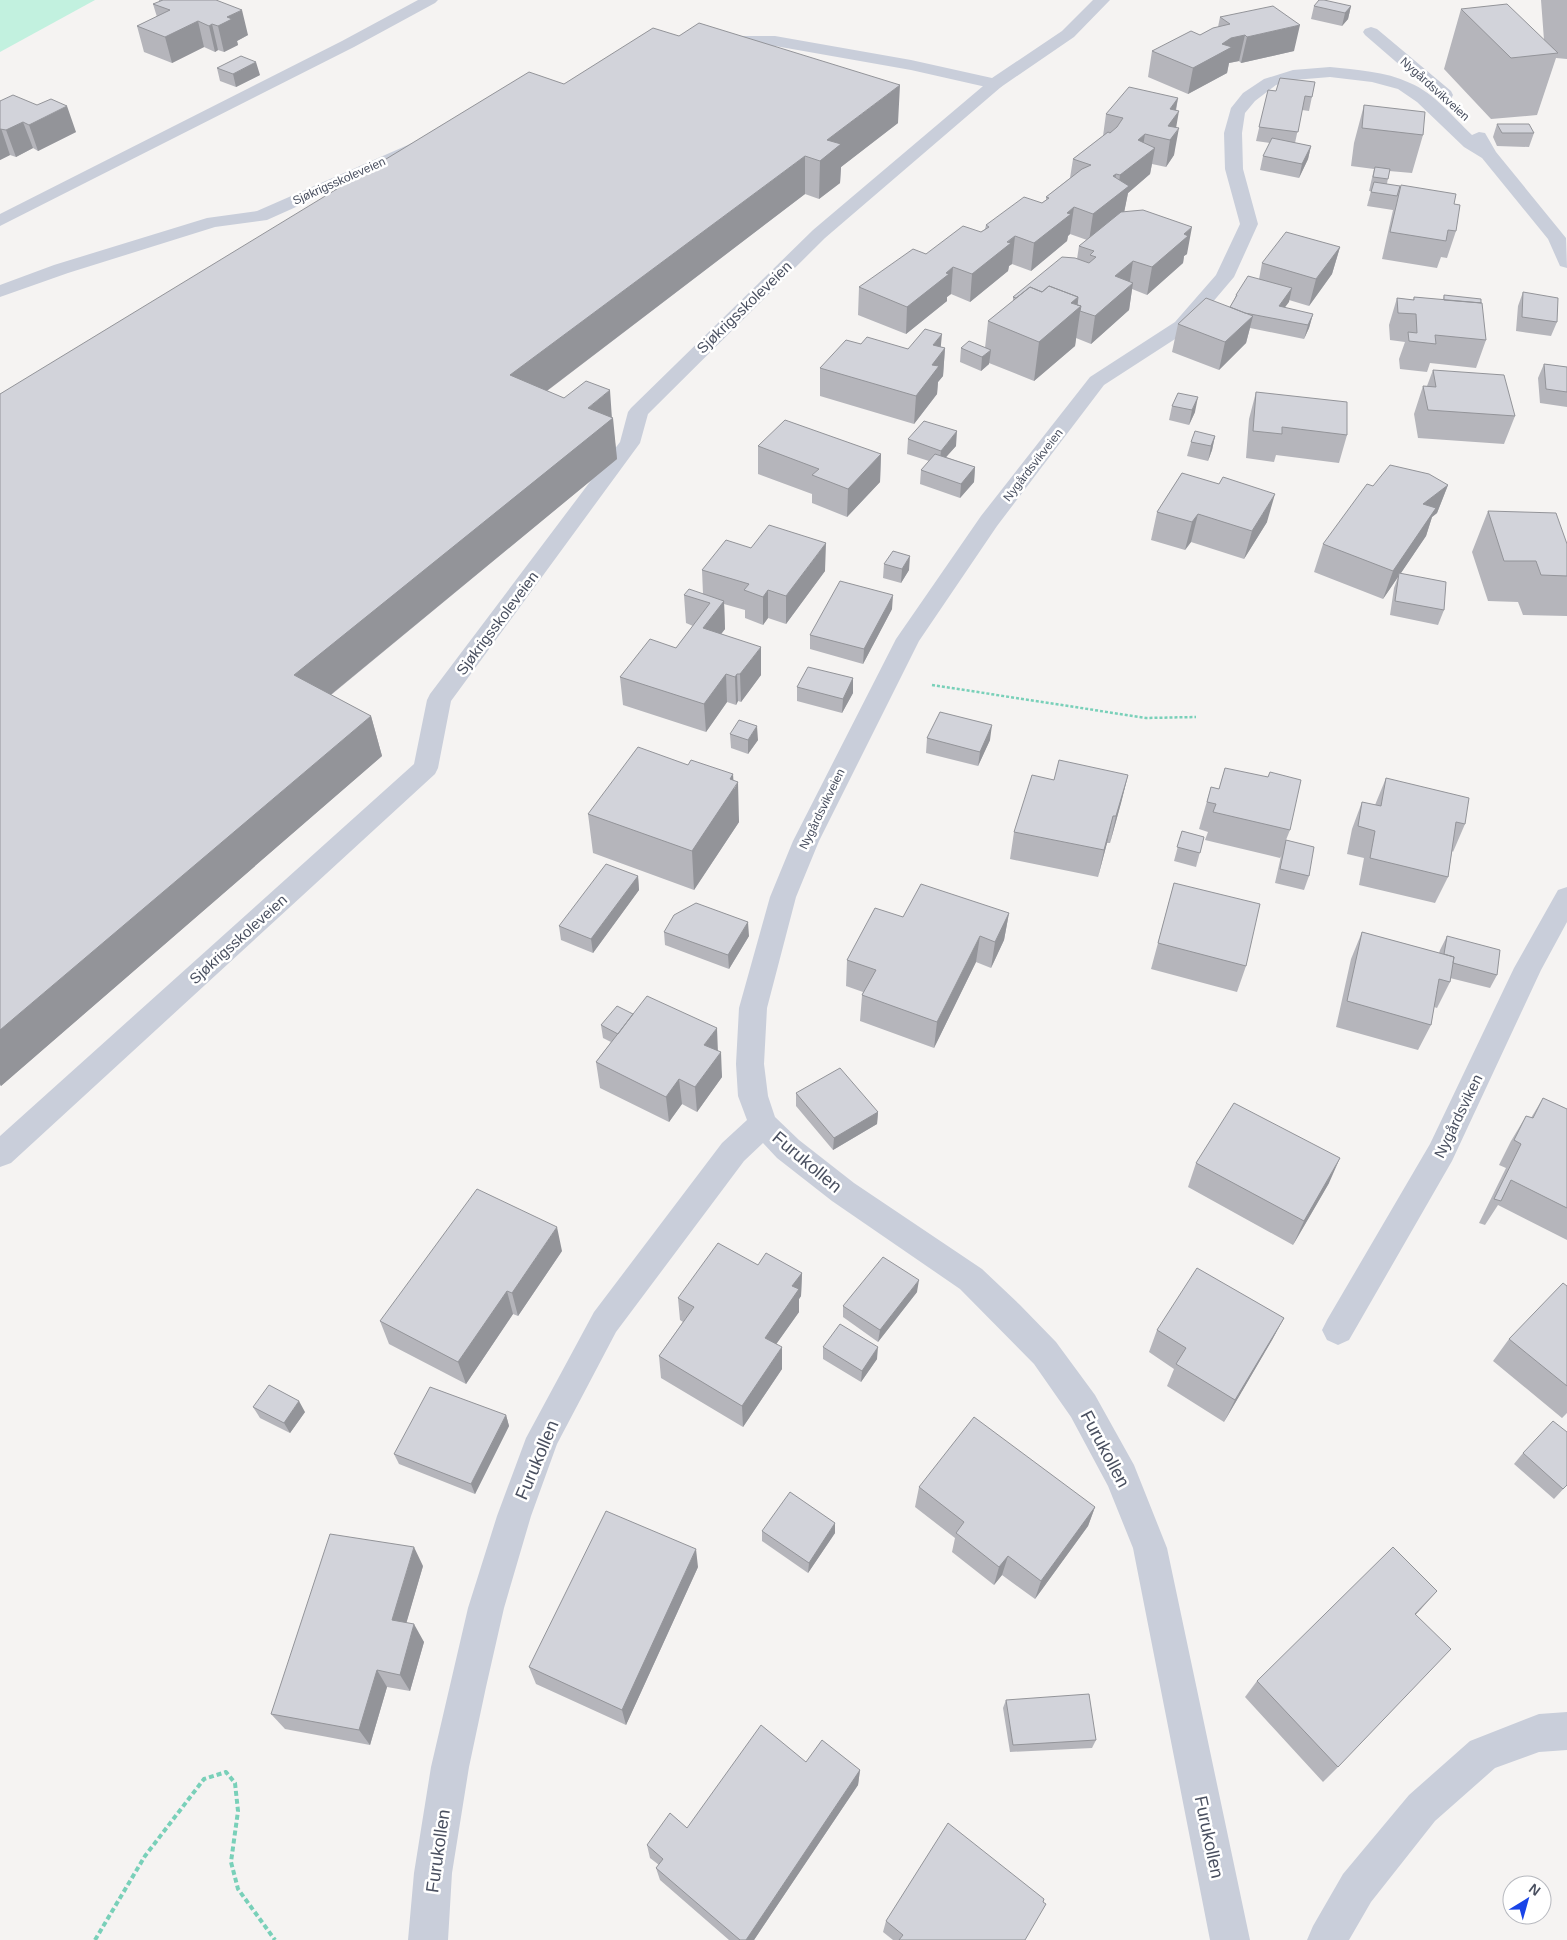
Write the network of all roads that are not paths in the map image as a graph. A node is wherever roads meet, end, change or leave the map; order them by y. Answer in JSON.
{"nodes":[{"id":1,"x":430,"y":0,"type":"edge"},
{"id":2,"x":1102,"y":0,"type":"edge"},
{"id":3,"x":1371,"y":32,"type":"dead end"},
{"id":4,"x":703,"y":43,"type":"edge"},
{"id":5,"x":995,"y":84,"type":"junction"},
{"id":6,"x":1456,"y":105,"type":"dead end"},
{"id":7,"x":1474,"y":125,"type":"dead end"},
{"id":8,"x":431,"y":139,"type":"edge"},
{"id":9,"x":1488,"y":154,"type":"junction"},
{"id":10,"x":0,"y":221,"type":"edge"},
{"id":11,"x":1567,"y":262,"type":"edge"},
{"id":12,"x":0,"y":291,"type":"edge"},
{"id":13,"x":1567,"y":897,"type":"edge"},
{"id":14,"x":763,"y":1124,"type":"junction"},
{"id":15,"x":0,"y":1154,"type":"edge"},
{"id":16,"x":1338,"y":1330,"type":"dead end"},
{"id":17,"x":1567,"y":1731,"type":"edge"},
{"id":18,"x":428,"y":1940,"type":"edge"},
{"id":19,"x":1230,"y":1940,"type":"edge"},
{"id":20,"x":1327,"y":1940,"type":"edge"}],
"edges":[{"from":1,"to":10,"type":"street"},
{"from":2,"to":5,"type":"street","name":"Sjøkrigsskoleveien"},
{"from":3,"to":6,"type":"street","name":"Nygårdsvikveien"},
{"from":4,"to":5,"type":"street"},
{"from":5,"to":15,"type":"street","name":"Sjøkrigsskoleveien"},
{"from":7,"to":9,"type":"street","name":"Nygårdsvikveien"},
{"from":8,"to":12,"type":"street","name":"Sjøkrigsskoleveien"},
{"from":9,"to":11,"type":"street","name":"Nygårdsvikveien"},
{"from":9,"to":14,"type":"street","name":"Nygårdsvikveien"},
{"from":13,"to":16,"type":"street","name":"Nygårdsviken"},
{"from":14,"to":18,"type":"street","name":"Furukollen"},
{"from":14,"to":19,"type":"street","name":"Furukollen"},
{"from":17,"to":20,"type":"street"}]}
